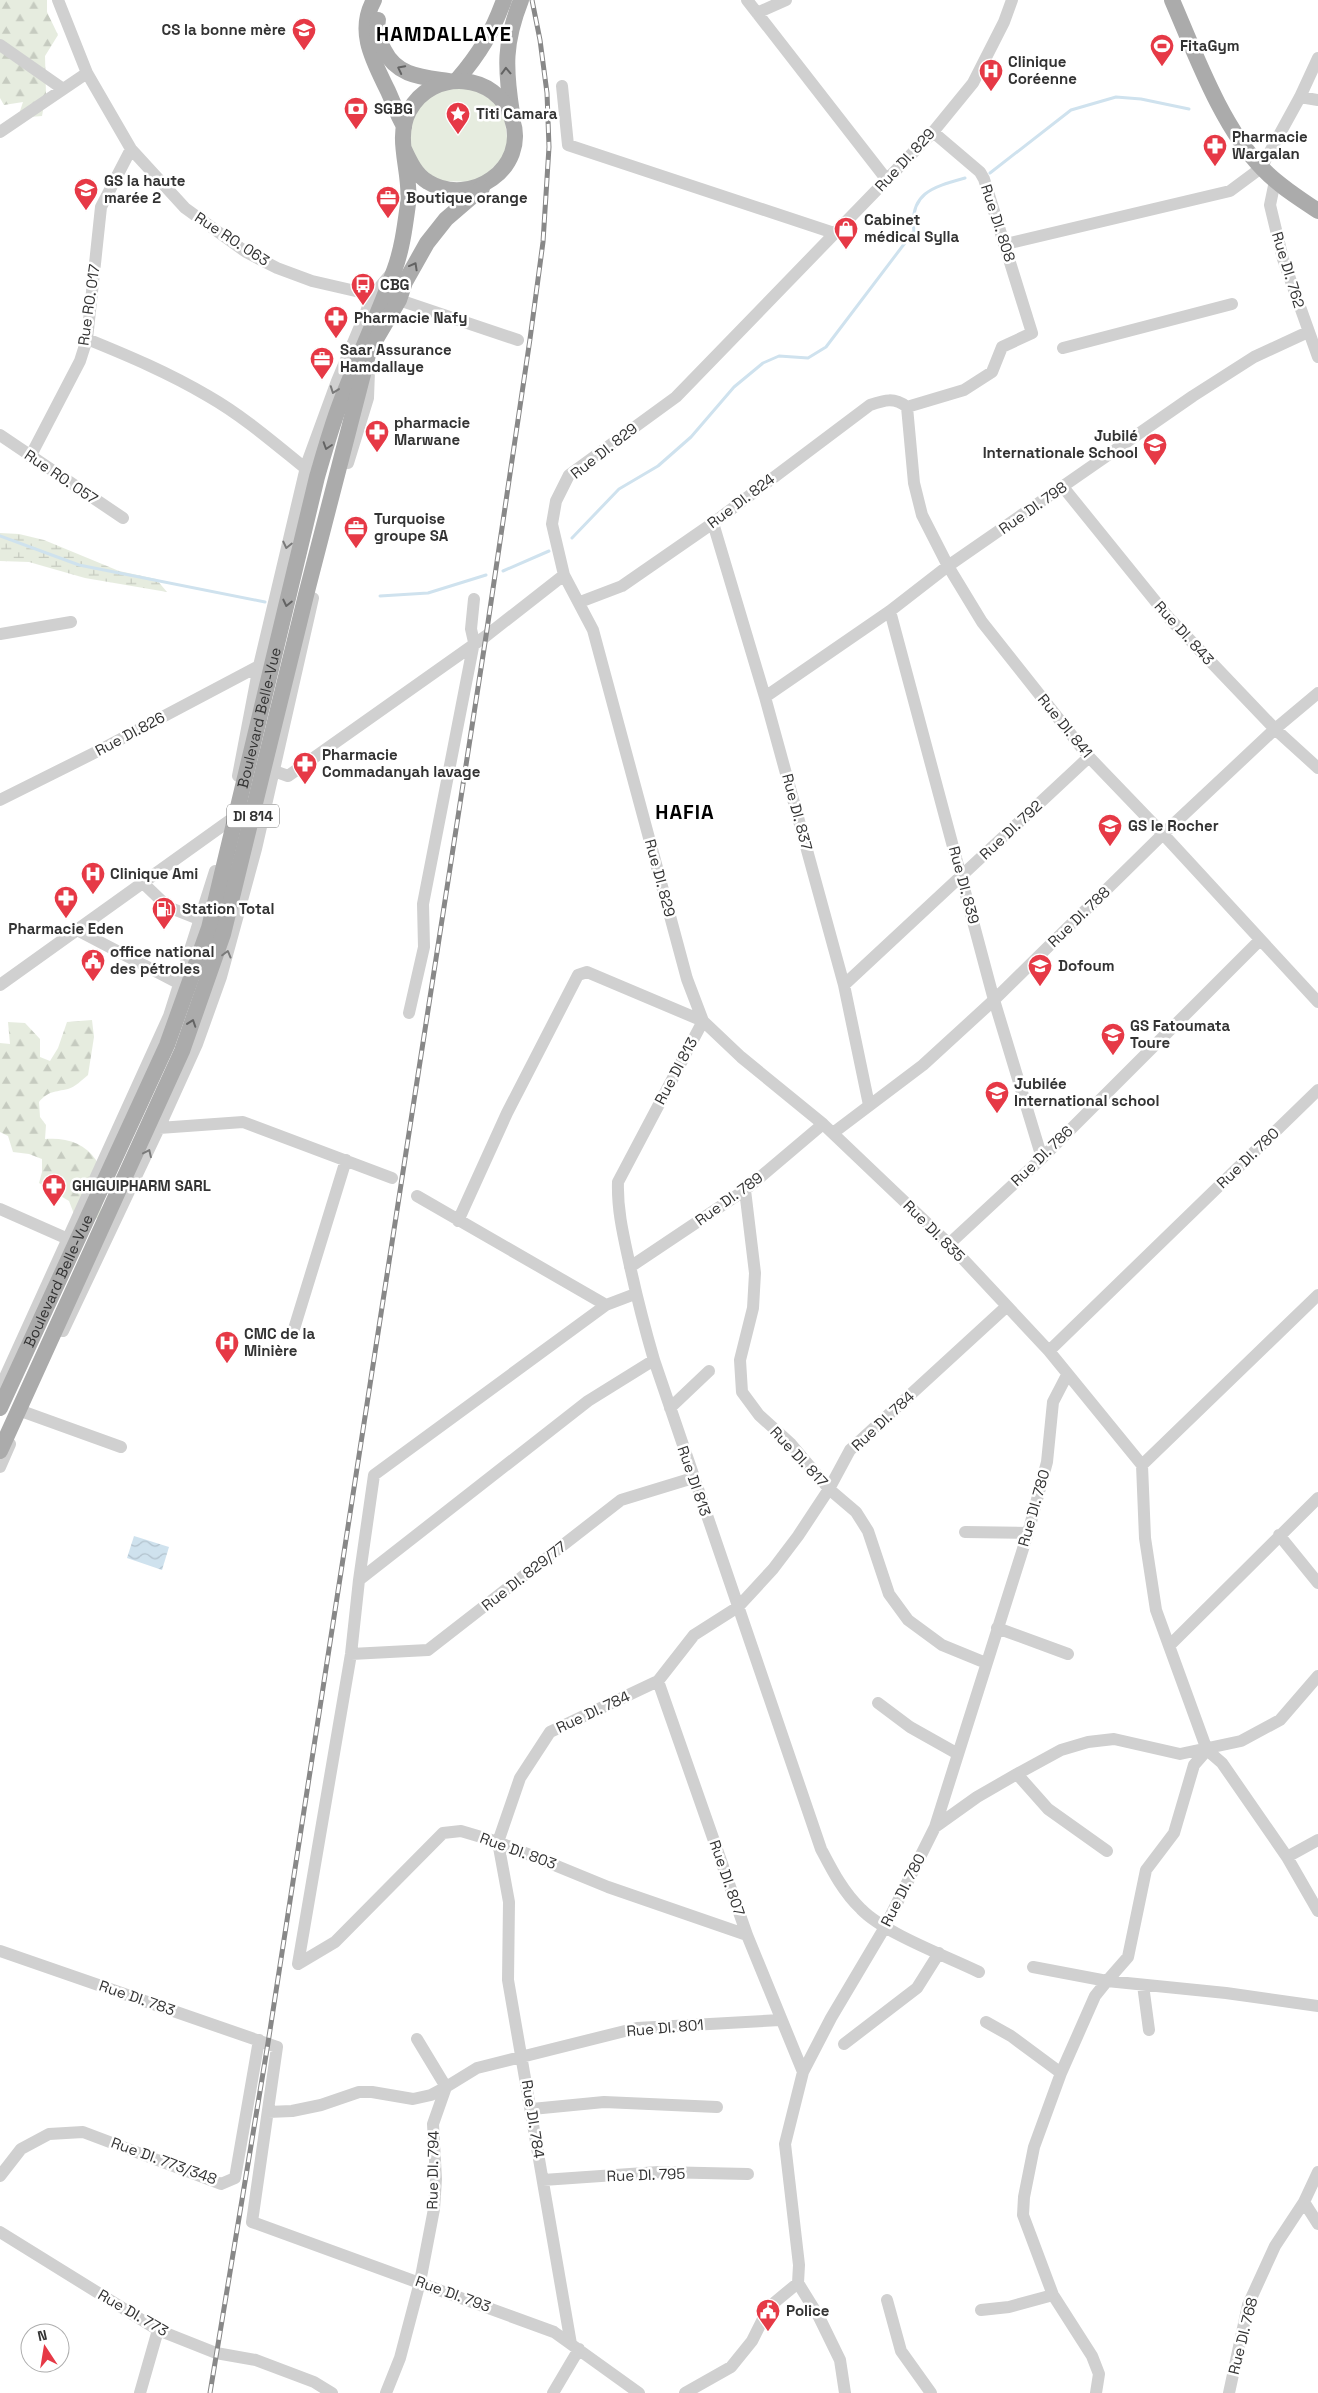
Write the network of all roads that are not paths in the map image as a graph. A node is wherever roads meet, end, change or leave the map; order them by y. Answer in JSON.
{"nodes":[{"id":1,"x":58,"y":0,"type":"edge"},
{"id":2,"x":374,"y":0,"type":"edge"},
{"id":3,"x":384,"y":0,"type":"edge"},
{"id":4,"x":504,"y":0,"type":"edge"},
{"id":5,"x":521,"y":0,"type":"edge"},
{"id":6,"x":747,"y":0,"type":"edge"},
{"id":7,"x":786,"y":0,"type":"edge"},
{"id":8,"x":1012,"y":0,"type":"edge"},
{"id":9,"x":1172,"y":0,"type":"edge"},
{"id":10,"x":757,"y":13,"type":"junction"},
{"id":11,"x":1,"y":44,"type":"edge"},
{"id":12,"x":1318,"y":58,"type":"edge"},
{"id":13,"x":87,"y":73,"type":"junction"},
{"id":14,"x":452,"y":80,"type":"junction"},
{"id":15,"x":562,"y":86,"type":"dead end"},
{"id":16,"x":63,"y":90,"type":"junction"},
{"id":17,"x":1300,"y":97,"type":"junction"},
{"id":18,"x":1318,"y":100,"type":"edge"},
{"id":19,"x":513,"y":120,"type":"junction"},
{"id":20,"x":404,"y":126,"type":"junction"},
{"id":21,"x":0,"y":132,"type":"edge"},
{"id":22,"x":933,"y":132,"type":"junction"},
{"id":23,"x":131,"y":149,"type":"junction"},
{"id":24,"x":404,"y":149,"type":"junction"},
{"id":25,"x":1261,"y":168,"type":"junction"},
{"id":26,"x":887,"y":180,"type":"junction"},
{"id":27,"x":1275,"y":181,"type":"junction"},
{"id":28,"x":486,"y":184,"type":"junction"},
{"id":29,"x":1318,"y":211,"type":"edge"},
{"id":30,"x":834,"y":233,"type":"junction"},
{"id":31,"x":1006,"y":244,"type":"junction"},
{"id":32,"x":395,"y":269,"type":"junction"},
{"id":33,"x":373,"y":295,"type":"junction"},
{"id":34,"x":398,"y":300,"type":"junction"},
{"id":35,"x":1232,"y":304,"type":"dead end"},
{"id":36,"x":1308,"y":332,"type":"junction"},
{"id":37,"x":1032,"y":333,"type":"joint"},
{"id":38,"x":88,"y":339,"type":"junction"},
{"id":39,"x":518,"y":340,"type":"dead end"},
{"id":40,"x":1062,"y":348,"type":"dead end"},
{"id":41,"x":369,"y":351,"type":"junction"},
{"id":42,"x":1318,"y":357,"type":"edge"},
{"id":43,"x":904,"y":404,"type":"junction"},
{"id":44,"x":0,"y":435,"type":"edge"},
{"id":45,"x":30,"y":457,"type":"junction"},
{"id":46,"x":306,"y":468,"type":"junction"},
{"id":47,"x":1063,"y":487,"type":"junction"},
{"id":48,"x":123,"y":518,"type":"dead end"},
{"id":49,"x":713,"y":523,"type":"junction"},
{"id":50,"x":948,"y":566,"type":"junction"},
{"id":51,"x":564,"y":575,"type":"junction"},
{"id":52,"x":474,"y":599,"type":"dead end"},
{"id":53,"x":580,"y":602,"type":"junction"},
{"id":54,"x":890,"y":611,"type":"junction"},
{"id":55,"x":71,"y":622,"type":"dead end"},
{"id":56,"x":0,"y":634,"type":"edge"},
{"id":57,"x":474,"y":642,"type":"junction"},
{"id":58,"x":259,"y":666,"type":"junction"},
{"id":59,"x":1318,"y":693,"type":"edge"},
{"id":60,"x":765,"y":697,"type":"junction"},
{"id":61,"x":1275,"y":729,"type":"junction"},
{"id":62,"x":1089,"y":757,"type":"junction"},
{"id":63,"x":1318,"y":768,"type":"edge"},
{"id":64,"x":274,"y":771,"type":"junction"},
{"id":65,"x":0,"y":800,"type":"edge"},
{"id":66,"x":229,"y":822,"type":"junction"},
{"id":67,"x":1163,"y":834,"type":"junction"},
{"id":68,"x":962,"y":876,"type":"junction"},
{"id":69,"x":143,"y":883,"type":"junction"},
{"id":70,"x":201,"y":920,"type":"junction"},
{"id":71,"x":77,"y":930,"type":"junction"},
{"id":72,"x":1260,"y":940,"type":"junction"},
{"id":73,"x":180,"y":984,"type":"junction"},
{"id":74,"x":0,"y":985,"type":"edge"},
{"id":75,"x":844,"y":985,"type":"junction"},
{"id":76,"x":994,"y":1000,"type":"junction"},
{"id":77,"x":1318,"y":1002,"type":"edge"},
{"id":78,"x":409,"y":1013,"type":"dead end"},
{"id":79,"x":703,"y":1021,"type":"junction"},
{"id":80,"x":1318,"y":1090,"type":"edge"},
{"id":81,"x":869,"y":1105,"type":"junction"},
{"id":82,"x":823,"y":1124,"type":"junction"},
{"id":83,"x":160,"y":1128,"type":"junction"},
{"id":84,"x":833,"y":1133,"type":"junction"},
{"id":85,"x":1042,"y":1158,"type":"junction"},
{"id":86,"x":346,"y":1160,"type":"junction"},
{"id":87,"x":392,"y":1178,"type":"dead end"},
{"id":88,"x":745,"y":1190,"type":"junction"},
{"id":89,"x":417,"y":1196,"type":"dead end"},
{"id":90,"x":0,"y":1209,"type":"edge"},
{"id":91,"x":458,"y":1220,"type":"junction"},
{"id":92,"x":68,"y":1239,"type":"junction"},
{"id":93,"x":950,"y":1244,"type":"junction"},
{"id":94,"x":630,"y":1268,"type":"junction"},
{"id":95,"x":635,"y":1294,"type":"junction"},
{"id":96,"x":1318,"y":1295,"type":"edge"},
{"id":97,"x":606,"y":1304,"type":"junction"},
{"id":98,"x":1006,"y":1307,"type":"junction"},
{"id":99,"x":294,"y":1329,"type":"dead end"},
{"id":100,"x":1049,"y":1351,"type":"junction"},
{"id":101,"x":654,"y":1360,"type":"junction"},
{"id":102,"x":709,"y":1371,"type":"dead end"},
{"id":103,"x":1067,"y":1375,"type":"junction"},
{"id":104,"x":0,"y":1388,"type":"edge"},
{"id":105,"x":0,"y":1408,"type":"edge"},
{"id":106,"x":670,"y":1408,"type":"junction"},
{"id":107,"x":24,"y":1412,"type":"junction"},
{"id":108,"x":121,"y":1447,"type":"dead end"},
{"id":109,"x":0,"y":1451,"type":"edge"},
{"id":110,"x":1142,"y":1465,"type":"junction"},
{"id":111,"x":0,"y":1467,"type":"edge"},
{"id":112,"x":693,"y":1478,"type":"junction"},
{"id":113,"x":829,"y":1489,"type":"junction"},
{"id":114,"x":1318,"y":1498,"type":"edge"},
{"id":115,"x":965,"y":1532,"type":"dead end"},
{"id":116,"x":1028,"y":1533,"type":"junction"},
{"id":117,"x":1279,"y":1535,"type":"junction"},
{"id":118,"x":359,"y":1580,"type":"junction"},
{"id":119,"x":1318,"y":1584,"type":"edge"},
{"id":120,"x":738,"y":1607,"type":"junction"},
{"id":121,"x":997,"y":1628,"type":"junction"},
{"id":122,"x":1169,"y":1646,"type":"junction"},
{"id":123,"x":351,"y":1654,"type":"junction"},
{"id":124,"x":1068,"y":1654,"type":"dead end"},
{"id":125,"x":986,"y":1663,"type":"junction"},
{"id":126,"x":1318,"y":1676,"type":"edge"},
{"id":127,"x":658,"y":1681,"type":"junction"},
{"id":128,"x":878,"y":1703,"type":"dead end"},
{"id":129,"x":1207,"y":1750,"type":"junction"},
{"id":130,"x":958,"y":1754,"type":"junction"},
{"id":131,"x":1017,"y":1774,"type":"junction"},
{"id":132,"x":935,"y":1827,"type":"junction"},
{"id":133,"x":1318,"y":1840,"type":"edge"},
{"id":134,"x":498,"y":1842,"type":"junction"},
{"id":135,"x":1107,"y":1852,"type":"dead end"},
{"id":136,"x":1287,"y":1857,"type":"junction"},
{"id":137,"x":1318,"y":1911,"type":"edge"},
{"id":138,"x":885,"y":1927,"type":"junction"},
{"id":139,"x":747,"y":1935,"type":"junction"},
{"id":140,"x":0,"y":1951,"type":"edge"},
{"id":141,"x":939,"y":1953,"type":"junction"},
{"id":142,"x":1033,"y":1967,"type":"dead end"},
{"id":143,"x":978,"y":1972,"type":"dead end"},
{"id":144,"x":1107,"y":1981,"type":"junction"},
{"id":145,"x":1143,"y":1985,"type":"junction"},
{"id":146,"x":1318,"y":2006,"type":"edge"},
{"id":147,"x":780,"y":2020,"type":"junction"},
{"id":148,"x":986,"y":2022,"type":"dead end"},
{"id":149,"x":1149,"y":2030,"type":"dead end"},
{"id":150,"x":417,"y":2039,"type":"dead end"},
{"id":151,"x":259,"y":2040,"type":"junction"},
{"id":152,"x":844,"y":2044,"type":"dead end"},
{"id":153,"x":523,"y":2056,"type":"junction"},
{"id":154,"x":803,"y":2072,"type":"junction"},
{"id":155,"x":1061,"y":2073,"type":"junction"},
{"id":156,"x":446,"y":2087,"type":"junction"},
{"id":157,"x":717,"y":2107,"type":"dead end"},
{"id":158,"x":532,"y":2109,"type":"junction"},
{"id":159,"x":268,"y":2112,"type":"junction"},
{"id":160,"x":1318,"y":2172,"type":"edge"},
{"id":161,"x":748,"y":2174,"type":"dead end"},
{"id":162,"x":0,"y":2176,"type":"edge"},
{"id":163,"x":543,"y":2180,"type":"junction"},
{"id":164,"x":1304,"y":2202,"type":"junction"},
{"id":165,"x":1318,"y":2224,"type":"edge"},
{"id":166,"x":0,"y":2232,"type":"edge"},
{"id":167,"x":420,"y":2282,"type":"junction"},
{"id":168,"x":798,"y":2284,"type":"junction"},
{"id":169,"x":1053,"y":2295,"type":"junction"},
{"id":170,"x":887,"y":2300,"type":"dead end"},
{"id":171,"x":981,"y":2310,"type":"dead end"},
{"id":172,"x":158,"y":2330,"type":"junction"},
{"id":173,"x":575,"y":2346,"type":"junction"},
{"id":174,"x":140,"y":2393,"type":"edge"},
{"id":175,"x":332,"y":2393,"type":"edge"},
{"id":176,"x":386,"y":2393,"type":"edge"},
{"id":177,"x":553,"y":2393,"type":"edge"},
{"id":178,"x":639,"y":2393,"type":"edge"},
{"id":179,"x":685,"y":2393,"type":"edge"},
{"id":180,"x":845,"y":2393,"type":"edge"},
{"id":181,"x":931,"y":2393,"type":"edge"},
{"id":182,"x":1096,"y":2393,"type":"edge"},
{"id":183,"x":1229,"y":2393,"type":"edge"}],
"edges":[{"from":1,"to":13,"type":"street","name":"Rue RO. 063"},
{"from":2,"to":20,"type":"main road"},
{"from":14,"to":3,"type":"main road","one_way":true},
{"from":4,"to":14,"type":"main road"},
{"from":19,"to":5,"type":"main road","one_way":true},
{"from":6,"to":10,"type":"street"},
{"from":7,"to":10,"type":"street"},
{"from":8,"to":22,"type":"street","name":"Rue DI. 829"},
{"from":9,"to":25,"type":"main road"},
{"from":10,"to":26,"type":"street"},
{"from":11,"to":16,"type":"street"},
{"from":12,"to":17,"type":"street"},
{"from":13,"to":16,"type":"street"},
{"from":13,"to":23,"type":"street","name":"Rue RO. 063"},
{"from":14,"to":19,"type":"main road"},
{"from":14,"to":20,"type":"main road"},
{"from":15,"to":30,"type":"street"},
{"from":16,"to":21,"type":"street"},
{"from":17,"to":18,"type":"street"},
{"from":17,"to":25,"type":"street"},
{"from":19,"to":28,"type":"main road"},
{"from":20,"to":24,"type":"main road"},
{"from":22,"to":26,"type":"street","name":"Rue DI. 829"},
{"from":22,"to":31,"type":"street","name":"Rue DI. 808"},
{"from":23,"to":33,"type":"street","name":"Rue RO. 063"},
{"from":23,"to":38,"type":"street","name":"Rue RO. 017"},
{"from":24,"to":28,"type":"main road"},
{"from":24,"to":32,"type":"main road","name":"Boulevard Belle-Vue","number":"DI 814"},
{"from":25,"to":27,"type":"main road"},
{"from":25,"to":31,"type":"street"},
{"from":26,"to":30,"type":"street","name":"Rue DI. 829"},
{"from":27,"to":29,"type":"main road"},
{"from":27,"to":36,"type":"street","name":"Rue DI. 762"},
{"from":34,"to":28,"type":"main road","name":"Boulevard Belle-Vue","number":"DI 814","one_way":true},
{"from":30,"to":51,"type":"street","name":"Rue DI. 829"},
{"from":31,"to":37,"type":"street","name":"Rue DI. 808"},
{"from":32,"to":33,"type":"street","name":"Boulevard Belle-Vue"},
{"from":32,"to":105,"type":"main road","name":"Boulevard Belle-Vue","number":"DI 814","one_way":true},
{"from":33,"to":46,"type":"street","name":"Boulevard Belle-Vue","one_way":true},
{"from":34,"to":39,"type":"street"},
{"from":34,"to":41,"type":"main road","name":"Boulevard Belle-Vue","number":"DI 814"},
{"from":35,"to":40,"type":"street"},
{"from":36,"to":42,"type":"street","name":"Rue DI. 762"},
{"from":36,"to":47,"type":"street","name":"Rue DI. 798"},
{"from":37,"to":43,"type":"street","name":"Rue DI. 824"},
{"from":38,"to":45,"type":"street","name":"Rue RO. 017"},
{"from":38,"to":46,"type":"street"},
{"from":41,"to":64,"type":"street","name":"Boulevard Belle-Vue"},
{"from":109,"to":41,"type":"main road","name":"Boulevard Belle-Vue","number":"DI 814","one_way":true},
{"from":43,"to":49,"type":"street","name":"Rue DI. 824"},
{"from":43,"to":50,"type":"street","name":"Rue DI. 841"},
{"from":44,"to":45,"type":"street","name":"Rue RO. 057"},
{"from":45,"to":48,"type":"street","name":"Rue RO. 057"},
{"from":46,"to":58,"type":"street","name":"Boulevard Belle-Vue","one_way":true},
{"from":47,"to":50,"type":"street","name":"Rue DI. 798"},
{"from":47,"to":61,"type":"street","name":"Rue DI. 843"},
{"from":49,"to":53,"type":"street","name":"Rue DI. 824"},
{"from":49,"to":60,"type":"street","name":"Rue DI. 837"},
{"from":50,"to":54,"type":"street","name":"Rue DI. 798"},
{"from":50,"to":62,"type":"street","name":"Rue DI. 841"},
{"from":51,"to":53,"type":"street","name":"Rue DI. 829"},
{"from":51,"to":57,"type":"street"},
{"from":52,"to":57,"type":"street"},
{"from":53,"to":79,"type":"street","name":"Rue DI. 829"},
{"from":54,"to":60,"type":"street","name":"Rue DI. 798"},
{"from":54,"to":68,"type":"street","name":"Rue DI. 839"},
{"from":55,"to":56,"type":"street"},
{"from":57,"to":64,"type":"street"},
{"from":57,"to":78,"type":"street"},
{"from":58,"to":65,"type":"street","name":"Rue DI.826"},
{"from":58,"to":66,"type":"street","name":"Boulevard Belle-Vue"},
{"from":59,"to":61,"type":"street","name":"Rue DI. 788"},
{"from":60,"to":75,"type":"street","name":"Rue DI. 837"},
{"from":61,"to":63,"type":"street","name":"Rue DI. 843"},
{"from":61,"to":67,"type":"street","name":"Rue DI. 788"},
{"from":62,"to":67,"type":"street","name":"Rue DI. 841"},
{"from":62,"to":68,"type":"street","name":"Rue DI. 792"},
{"from":83,"to":64,"type":"street","name":"Boulevard Belle-Vue","one_way":true},
{"from":66,"to":69,"type":"street"},
{"from":66,"to":70,"type":"street","name":"Boulevard Belle-Vue"},
{"from":67,"to":72,"type":"street","name":"Rue DI. 841"},
{"from":67,"to":76,"type":"street","name":"Rue DI. 788"},
{"from":68,"to":75,"type":"street","name":"Rue DI. 792"},
{"from":68,"to":76,"type":"street","name":"Rue DI. 839"},
{"from":69,"to":70,"type":"street"},
{"from":69,"to":71,"type":"street"},
{"from":70,"to":73,"type":"street","name":"Boulevard Belle-Vue"},
{"from":71,"to":73,"type":"street"},
{"from":71,"to":74,"type":"street"},
{"from":72,"to":77,"type":"street","name":"Rue DI. 841"},
{"from":72,"to":85,"type":"street","name":"Rue DI. 786"},
{"from":73,"to":92,"type":"street","name":"Boulevard Belle-Vue"},
{"from":75,"to":81,"type":"street","name":"Rue DI. 837"},
{"from":76,"to":81,"type":"street","name":"Rue DI. 788"},
{"from":76,"to":85,"type":"street","name":"Rue DI. 839"},
{"from":79,"to":82,"type":"street","name":"Rue DI. 835"},
{"from":79,"to":91,"type":"street"},
{"from":79,"to":94,"type":"street","name":"Rue DI 813"},
{"from":80,"to":100,"type":"street","name":"Rue DI. 780"},
{"from":81,"to":84,"type":"street","name":"Rue DI. 788"},
{"from":82,"to":84,"type":"street","name":"Rue DI. 835"},
{"from":82,"to":88,"type":"street","name":"Rue DI. 789"},
{"from":83,"to":86,"type":"street"},
{"from":107,"to":83,"type":"street","name":"Boulevard Belle-Vue","one_way":true},
{"from":84,"to":93,"type":"street","name":"Rue DI. 835"},
{"from":85,"to":93,"type":"street","name":"Rue DI. 786"},
{"from":86,"to":87,"type":"street"},
{"from":86,"to":99,"type":"street"},
{"from":88,"to":94,"type":"street","name":"Rue DI. 789"},
{"from":88,"to":113,"type":"street","name":"Rue DI. 817"},
{"from":89,"to":91,"type":"street"},
{"from":90,"to":92,"type":"street"},
{"from":91,"to":97,"type":"street"},
{"from":92,"to":104,"type":"street","name":"Boulevard Belle-Vue"},
{"from":93,"to":98,"type":"street","name":"Rue DI. 835"},
{"from":94,"to":95,"type":"street","name":"Rue DI 813"},
{"from":95,"to":97,"type":"street"},
{"from":95,"to":101,"type":"street","name":"Rue DI 813"},
{"from":96,"to":110,"type":"street"},
{"from":97,"to":118,"type":"street"},
{"from":98,"to":100,"type":"street","name":"Rue DI. 835"},
{"from":98,"to":113,"type":"street","name":"Rue DI. 784"},
{"from":100,"to":103,"type":"street","name":"Rue DI. 835"},
{"from":101,"to":106,"type":"street","name":"Rue DI 813"},
{"from":101,"to":118,"type":"street"},
{"from":102,"to":106,"type":"street"},
{"from":103,"to":110,"type":"street","name":"Rue DI. 835"},
{"from":103,"to":116,"type":"street","name":"Rue DI. 780"},
{"from":106,"to":112,"type":"street","name":"Rue DI 813"},
{"from":107,"to":108,"type":"street"},
{"from":107,"to":111,"type":"street","name":"Boulevard Belle-Vue"},
{"from":110,"to":122,"type":"street"},
{"from":112,"to":120,"type":"street","name":"Rue DI 813"},
{"from":112,"to":123,"type":"street","name":"Rue DI. 829/77"},
{"from":113,"to":120,"type":"street","name":"Rue DI. 784"},
{"from":113,"to":125,"type":"street","name":"Rue DI. 817"},
{"from":114,"to":117,"type":"street"},
{"from":115,"to":116,"type":"street"},
{"from":116,"to":121,"type":"street","name":"Rue DI. 780"},
{"from":117,"to":119,"type":"street"},
{"from":117,"to":122,"type":"street"},
{"from":118,"to":123,"type":"street"},
{"from":120,"to":127,"type":"street","name":"Rue DI. 784"},
{"from":120,"to":138,"type":"street","name":"Rue DI 813"},
{"from":121,"to":124,"type":"street"},
{"from":121,"to":125,"type":"street","name":"Rue DI. 780"},
{"from":122,"to":129,"type":"street"},
{"from":123,"to":134,"type":"street","name":"Rue DI. 803"},
{"from":125,"to":130,"type":"street","name":"Rue DI. 780"},
{"from":126,"to":129,"type":"street"},
{"from":127,"to":134,"type":"street","name":"Rue DI. 784"},
{"from":127,"to":139,"type":"street","name":"Rue DI. 807"},
{"from":128,"to":130,"type":"street"},
{"from":129,"to":131,"type":"street"},
{"from":129,"to":136,"type":"street"},
{"from":129,"to":144,"type":"street"},
{"from":130,"to":132,"type":"street","name":"Rue DI. 780"},
{"from":131,"to":132,"type":"street"},
{"from":131,"to":135,"type":"street"},
{"from":132,"to":138,"type":"street","name":"Rue DI. 780"},
{"from":133,"to":136,"type":"street"},
{"from":134,"to":139,"type":"street","name":"Rue DI. 803"},
{"from":134,"to":153,"type":"street","name":"Rue DI. 784"},
{"from":136,"to":137,"type":"street"},
{"from":138,"to":141,"type":"street","name":"Rue DI 813"},
{"from":138,"to":154,"type":"street","name":"Rue DI. 780"},
{"from":139,"to":147,"type":"street","name":"Rue DI. 807"},
{"from":140,"to":151,"type":"street","name":"Rue DI. 783"},
{"from":141,"to":143,"type":"street","name":"Rue DI 813"},
{"from":141,"to":152,"type":"street"},
{"from":142,"to":144,"type":"street"},
{"from":144,"to":145,"type":"street"},
{"from":144,"to":155,"type":"street"},
{"from":145,"to":146,"type":"street"},
{"from":145,"to":149,"type":"street"},
{"from":147,"to":153,"type":"street","name":"Rue DI. 801"},
{"from":147,"to":154,"type":"street","name":"Rue DI. 807"},
{"from":148,"to":155,"type":"street"},
{"from":150,"to":156,"type":"street"},
{"from":151,"to":159,"type":"street","name":"Rue DI. 783"},
{"from":151,"to":162,"type":"street","name":"Rue DI. 773/348"},
{"from":153,"to":156,"type":"street"},
{"from":153,"to":158,"type":"street","name":"Rue DI. 784"},
{"from":154,"to":168,"type":"street","name":"Rue DI. 780"},
{"from":155,"to":169,"type":"street"},
{"from":156,"to":159,"type":"street"},
{"from":156,"to":167,"type":"street","name":"Rue DI. 794"},
{"from":157,"to":158,"type":"street"},
{"from":158,"to":163,"type":"street","name":"Rue DI. 784"},
{"from":159,"to":167,"type":"street","name":"Rue DI. 793"},
{"from":160,"to":164,"type":"street","name":"Rue DI. 768"},
{"from":161,"to":163,"type":"street","name":"Rue DI. 795"},
{"from":163,"to":173,"type":"street","name":"Rue DI. 784"},
{"from":164,"to":165,"type":"street"},
{"from":164,"to":183,"type":"street","name":"Rue DI. 768"},
{"from":166,"to":172,"type":"street","name":"Rue DI. 773"},
{"from":167,"to":173,"type":"street","name":"Rue DI. 793"},
{"from":167,"to":176,"type":"street","name":"Rue DI. 794"},
{"from":168,"to":179,"type":"street"},
{"from":168,"to":180,"type":"street"},
{"from":169,"to":171,"type":"street"},
{"from":169,"to":182,"type":"street"},
{"from":170,"to":181,"type":"street"},
{"from":172,"to":174,"type":"street"},
{"from":172,"to":175,"type":"street","name":"Rue DI. 773"},
{"from":173,"to":177,"type":"street"},
{"from":173,"to":178,"type":"street","name":"Rue DI. 793"}]}
